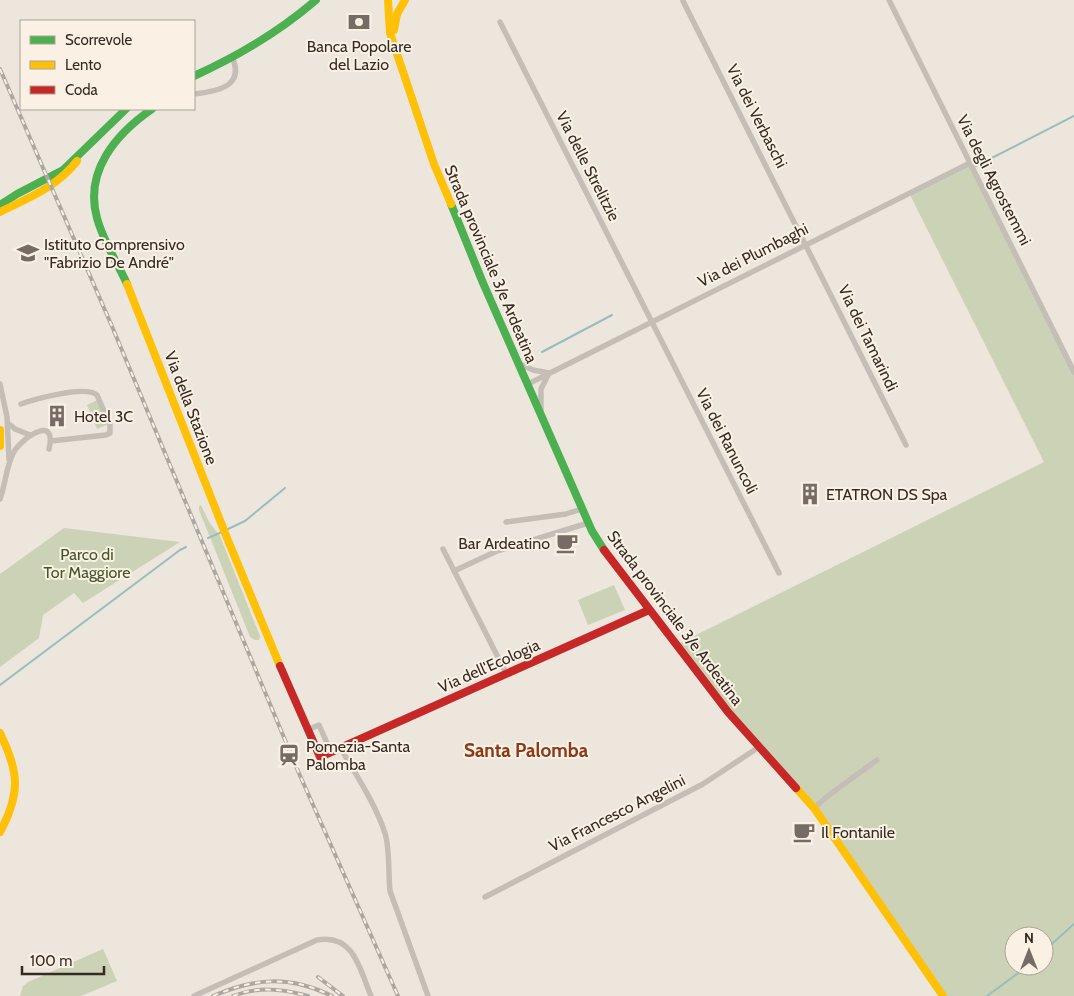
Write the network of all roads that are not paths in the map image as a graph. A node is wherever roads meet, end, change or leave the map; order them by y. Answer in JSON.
{"nodes":[{"id":1,"x":316,"y":0,"type":"edge"},
{"id":2,"x":388,"y":0,"type":"edge"},
{"id":3,"x":405,"y":0,"type":"edge"},
{"id":4,"x":889,"y":0,"type":"edge"},
{"id":5,"x":683,"y":1,"type":"edge"},
{"id":6,"x":500,"y":22,"type":"dead end"},
{"id":7,"x":394,"y":47,"type":"junction"},
{"id":8,"x":232,"y":57,"type":"junction"},
{"id":9,"x":195,"y":76,"type":"edge"},
{"id":10,"x":195,"y":94,"type":"edge"},
{"id":11,"x":125,"y":110,"type":"edge"},
{"id":12,"x":151,"y":110,"type":"edge"},
{"id":13,"x":85,"y":149,"type":"junction"},
{"id":14,"x":970,"y":163,"type":"junction"},
{"id":15,"x":0,"y":205,"type":"edge"},
{"id":16,"x":0,"y":212,"type":"edge"},
{"id":17,"x":806,"y":244,"type":"junction"},
{"id":18,"x":652,"y":322,"type":"junction"},
{"id":19,"x":518,"y":362,"type":"junction"},
{"id":20,"x":1074,"y":372,"type":"edge"},
{"id":21,"x":549,"y":373,"type":"junction"},
{"id":22,"x":0,"y":384,"type":"edge"},
{"id":23,"x":528,"y":384,"type":"junction"},
{"id":24,"x":21,"y":404,"type":"dead end"},
{"id":25,"x":541,"y":417,"type":"junction"},
{"id":26,"x":8,"y":422,"type":"junction"},
{"id":27,"x":0,"y":430,"type":"edge"},
{"id":28,"x":30,"y":435,"type":"junction"},
{"id":29,"x":51,"y":441,"type":"junction"},
{"id":30,"x":906,"y":445,"type":"dead end"},
{"id":31,"x":0,"y":447,"type":"edge"},
{"id":32,"x":10,"y":448,"type":"junction"},
{"id":33,"x":49,"y":449,"type":"dead end"},
{"id":34,"x":9,"y":463,"type":"junction"},
{"id":35,"x":0,"y":499,"type":"edge"},
{"id":36,"x":582,"y":510,"type":"junction"},
{"id":37,"x":506,"y":522,"type":"dead end"},
{"id":38,"x":588,"y":523,"type":"junction"},
{"id":39,"x":443,"y":549,"type":"dead end"},
{"id":40,"x":454,"y":571,"type":"junction"},
{"id":41,"x":779,"y":573,"type":"dead end"},
{"id":42,"x":649,"y":610,"type":"junction"},
{"id":43,"x":506,"y":673,"type":"junction"},
{"id":44,"x":307,"y":730,"type":"junction"},
{"id":45,"x":0,"y":733,"type":"edge"},
{"id":46,"x":340,"y":747,"type":"junction"},
{"id":47,"x":759,"y":748,"type":"junction"},
{"id":48,"x":331,"y":752,"type":"junction"},
{"id":49,"x":877,"y":760,"type":"dead end"},
{"id":50,"x":814,"y":808,"type":"junction"},
{"id":51,"x":0,"y":832,"type":"edge"},
{"id":52,"x":484,"y":897,"type":"dead end"},
{"id":53,"x":194,"y":996,"type":"edge"},
{"id":54,"x":370,"y":996,"type":"edge"},
{"id":55,"x":428,"y":996,"type":"edge"},
{"id":56,"x":943,"y":996,"type":"edge"}],
"edges":[{"from":1,"to":8,"type":"main road"},
{"from":2,"to":7,"type":"main road"},
{"from":3,"to":7,"type":"main road"},
{"from":4,"to":14,"type":"street","name":"Via degli Agrostemmi"},
{"from":5,"to":17,"type":"street","name":"Via dei Verbaschi"},
{"from":6,"to":18,"type":"street","name":"Via delle Strelitzie"},
{"from":7,"to":19,"type":"main road","name":"Strada provinciale 3/e Ardeatina"},
{"from":8,"to":9,"type":"main road"},
{"from":8,"to":10,"type":"street"},
{"from":11,"to":13,"type":"main road"},
{"from":12,"to":44,"type":"main road","name":"Via della Stazione"},
{"from":13,"to":15,"type":"main road"},
{"from":13,"to":16,"type":"main road"},
{"from":14,"to":17,"type":"street","name":"Via dei Plumbaghi"},
{"from":14,"to":20,"type":"street","name":"Via degli Agrostemmi"},
{"from":17,"to":18,"type":"street","name":"Via dei Plumbaghi"},
{"from":17,"to":30,"type":"street","name":"Via dei Tamarindi"},
{"from":18,"to":21,"type":"street","name":"Via dei Plumbaghi"},
{"from":18,"to":41,"type":"street","name":"Via dei Ranuncoli"},
{"from":19,"to":21,"type":"street"},
{"from":19,"to":23,"type":"main road","name":"Strada provinciale 3/e Ardeatina"},
{"from":21,"to":23,"type":"street","name":"Via dei Plumbaghi"},
{"from":21,"to":25,"type":"street"},
{"from":22,"to":26,"type":"street"},
{"from":23,"to":25,"type":"main road","name":"Strada provinciale 3/e Ardeatina"},
{"from":24,"to":29,"type":"street"},
{"from":25,"to":36,"type":"main road","name":"Strada provinciale 3/e Ardeatina"},
{"from":26,"to":28,"type":"street"},
{"from":26,"to":32,"type":"street"},
{"from":27,"to":31,"type":"main road"},
{"from":28,"to":29,"type":"street"},
{"from":28,"to":34,"type":"street"},
{"from":29,"to":33,"type":"street"},
{"from":31,"to":32,"type":"street"},
{"from":32,"to":34,"type":"street"},
{"from":34,"to":35,"type":"street"},
{"from":36,"to":37,"type":"street"},
{"from":36,"to":38,"type":"main road","name":"Strada provinciale 3/e Ardeatina"},
{"from":38,"to":40,"type":"street"},
{"from":38,"to":42,"type":"main road","name":"Strada provinciale 3/e Ardeatina"},
{"from":39,"to":40,"type":"street"},
{"from":40,"to":43,"type":"street"},
{"from":42,"to":43,"type":"main road","name":"Via dell'Ecologia"},
{"from":42,"to":47,"type":"main road","name":"Strada provinciale 3/e Ardeatina"},
{"from":43,"to":46,"type":"main road","name":"Via dell'Ecologia"},
{"from":44,"to":48,"type":"main road","name":"Via della Stazione"},
{"from":44,"to":48,"type":"street"},
{"from":45,"to":51,"type":"main road"},
{"from":46,"to":48,"type":"main road"},
{"from":46,"to":55,"type":"street"},
{"from":47,"to":50,"type":"main road","name":"Strada provinciale 3/e Ardeatina"},
{"from":47,"to":52,"type":"street","name":"Via Francesco Angelini"},
{"from":49,"to":50,"type":"street"},
{"from":50,"to":56,"type":"main road","name":"Strada provinciale 3/e Ardeatina"},
{"from":53,"to":54,"type":"street"}]}
